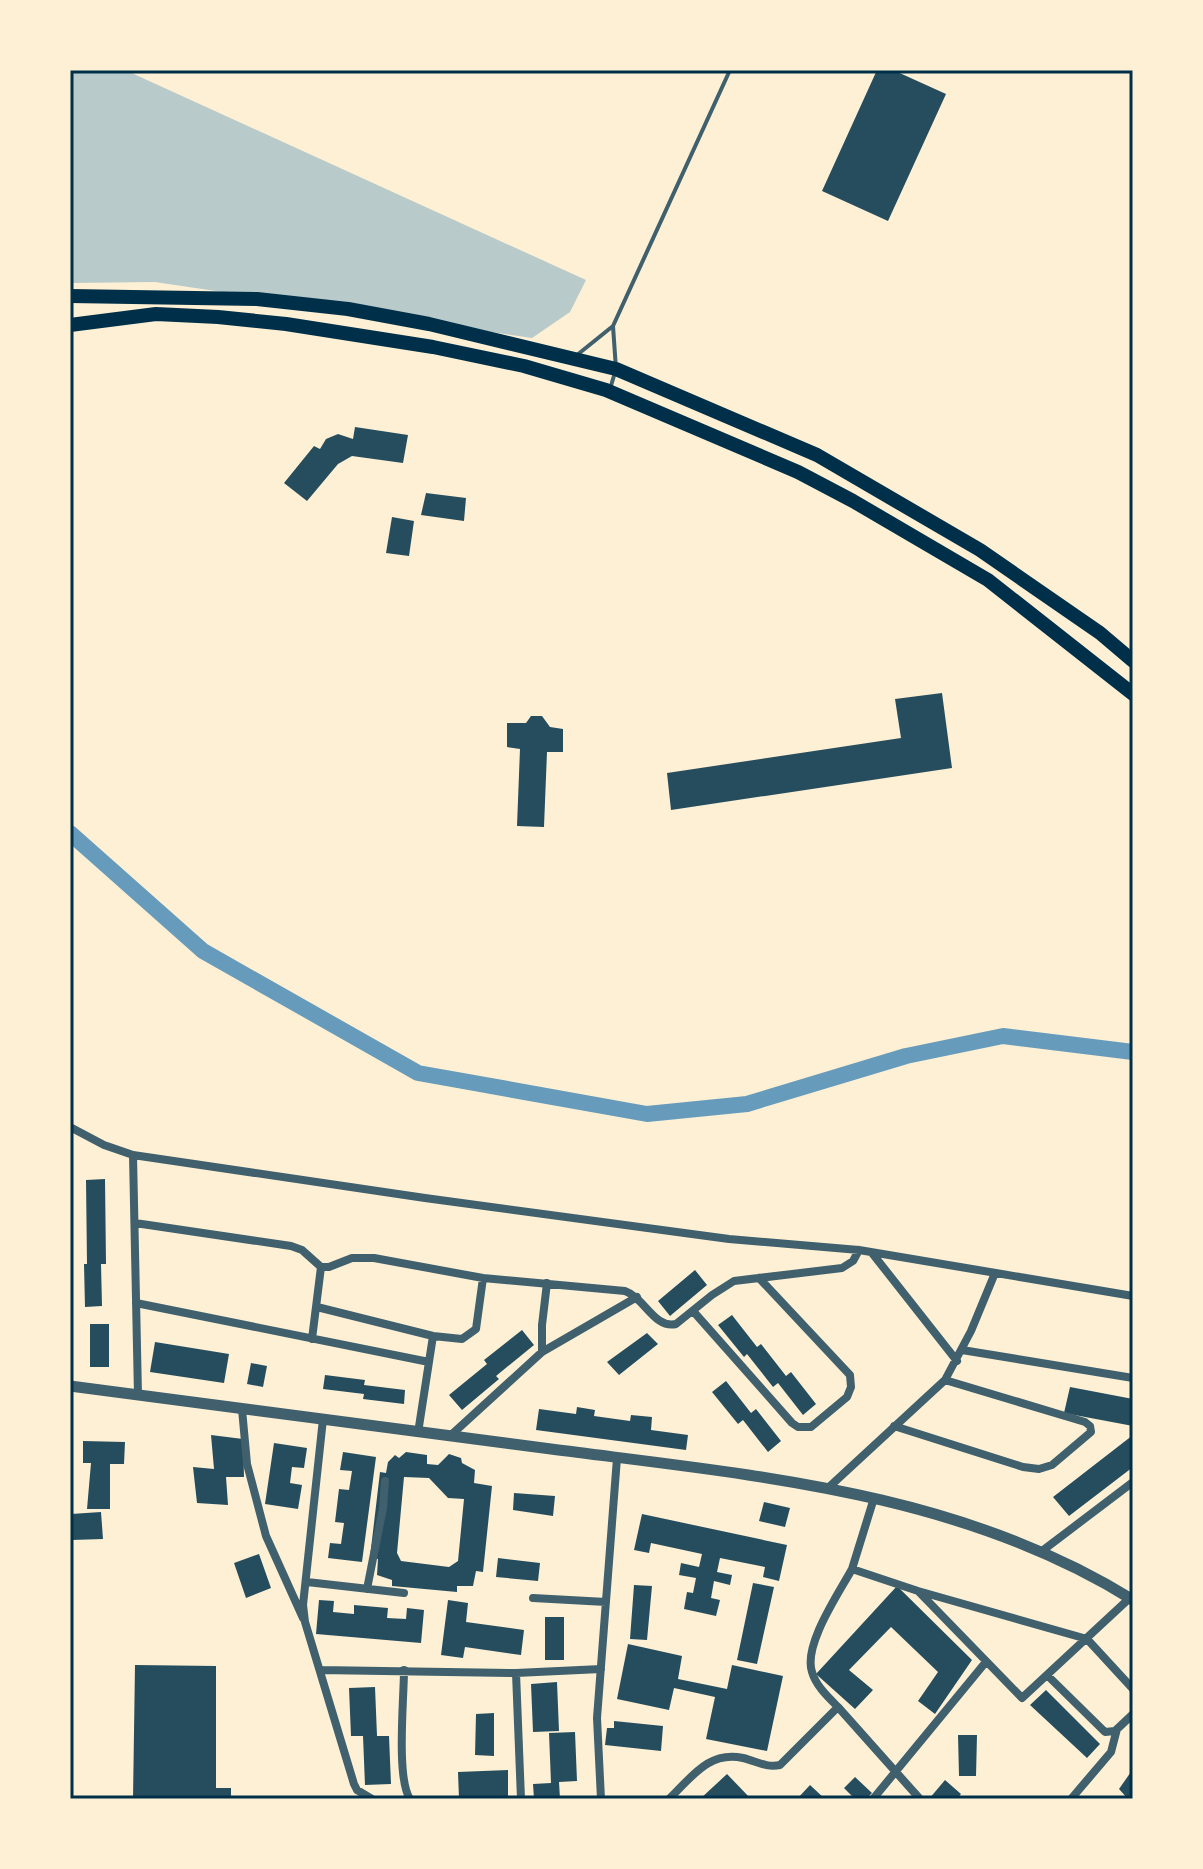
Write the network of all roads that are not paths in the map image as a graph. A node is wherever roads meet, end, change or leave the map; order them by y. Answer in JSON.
{"nodes":[{"id":1,"x":730,"y":70,"type":"edge"},
{"id":2,"x":70,"y":296,"type":"edge"},
{"id":3,"x":70,"y":325,"type":"edge"},
{"id":4,"x":613,"y":326,"type":"junction"},
{"id":5,"x":574,"y":358,"type":"junction"},
{"id":6,"x":616,"y":369,"type":"junction"},
{"id":7,"x":566,"y":377,"type":"junction"},
{"id":8,"x":609,"y":392,"type":"junction"},
{"id":9,"x":1133,"y":661,"type":"edge"},
{"id":10,"x":1133,"y":694,"type":"edge"},
{"id":11,"x":70,"y":1127,"type":"edge"},
{"id":12,"x":133,"y":1155,"type":"junction"},
{"id":13,"x":135,"y":1223,"type":"junction"},
{"id":14,"x":859,"y":1250,"type":"junction"},
{"id":15,"x":871,"y":1253,"type":"junction"},
{"id":16,"x":321,"y":1267,"type":"junction"},
{"id":17,"x":995,"y":1273,"type":"junction"},
{"id":18,"x":483,"y":1278,"type":"junction"},
{"id":19,"x":759,"y":1278,"type":"junction"},
{"id":20,"x":547,"y":1283,"type":"junction"},
{"id":21,"x":1133,"y":1296,"type":"edge"},
{"id":22,"x":637,"y":1297,"type":"junction"},
{"id":23,"x":136,"y":1303,"type":"junction"},
{"id":24,"x":317,"y":1307,"type":"junction"},
{"id":25,"x":693,"y":1311,"type":"junction"},
{"id":26,"x":433,"y":1336,"type":"junction"},
{"id":27,"x":312,"y":1339,"type":"junction"},
{"id":28,"x":962,"y":1350,"type":"junction"},
{"id":29,"x":542,"y":1352,"type":"junction"},
{"id":30,"x":957,"y":1361,"type":"junction"},
{"id":31,"x":429,"y":1362,"type":"junction"},
{"id":32,"x":1133,"y":1378,"type":"edge"},
{"id":33,"x":945,"y":1380,"type":"junction"},
{"id":34,"x":70,"y":1386,"type":"edge"},
{"id":35,"x":138,"y":1395,"type":"junction"},
{"id":36,"x":242,"y":1409,"type":"junction"},
{"id":37,"x":323,"y":1419,"type":"junction"},
{"id":38,"x":894,"y":1426,"type":"junction"},
{"id":39,"x":418,"y":1433,"type":"junction"},
{"id":40,"x":450,"y":1436,"type":"junction"},
{"id":41,"x":617,"y":1458,"type":"junction"},
{"id":42,"x":385,"y":1481,"type":"dead end"},
{"id":43,"x":1133,"y":1482,"type":"edge"},
{"id":44,"x":828,"y":1488,"type":"junction"},
{"id":45,"x":874,"y":1498,"type":"junction"},
{"id":46,"x":1042,"y":1551,"type":"junction"},
{"id":47,"x":852,"y":1569,"type":"junction"},
{"id":48,"x":307,"y":1582,"type":"junction"},
{"id":49,"x":367,"y":1589,"type":"junction"},
{"id":50,"x":918,"y":1591,"type":"junction"},
{"id":51,"x":404,"y":1593,"type":"dead end"},
{"id":52,"x":1132,"y":1597,"type":"edge"},
{"id":53,"x":533,"y":1598,"type":"dead end"},
{"id":54,"x":606,"y":1602,"type":"junction"},
{"id":55,"x":305,"y":1622,"type":"junction"},
{"id":56,"x":1087,"y":1639,"type":"junction"},
{"id":57,"x":985,"y":1663,"type":"junction"},
{"id":58,"x":601,"y":1669,"type":"junction"},
{"id":59,"x":320,"y":1670,"type":"junction"},
{"id":60,"x":404,"y":1670,"type":"junction"},
{"id":61,"x":516,"y":1673,"type":"junction"},
{"id":62,"x":1048,"y":1676,"type":"junction"},
{"id":63,"x":1133,"y":1689,"type":"edge"},
{"id":64,"x":838,"y":1707,"type":"junction"},
{"id":65,"x":1133,"y":1714,"type":"edge"},
{"id":66,"x":1117,"y":1729,"type":"junction"},
{"id":67,"x":896,"y":1774,"type":"junction"},
{"id":68,"x":368,"y":1798,"type":"edge"},
{"id":69,"x":410,"y":1799,"type":"edge"},
{"id":70,"x":521,"y":1799,"type":"edge"},
{"id":71,"x":601,"y":1799,"type":"edge"},
{"id":72,"x":669,"y":1799,"type":"edge"},
{"id":73,"x":873,"y":1799,"type":"edge"},
{"id":74,"x":920,"y":1799,"type":"edge"},
{"id":75,"x":1071,"y":1799,"type":"edge"}],
"edges":[{"from":1,"to":4,"type":"lane"},
{"from":2,"to":5,"type":"highway"},
{"from":3,"to":7,"type":"highway"},
{"from":4,"to":5,"type":"lane"},
{"from":4,"to":6,"type":"lane"},
{"from":5,"to":6,"type":"highway"},
{"from":5,"to":7,"type":"lane"},
{"from":6,"to":8,"type":"lane"},
{"from":6,"to":9,"type":"highway"},
{"from":7,"to":8,"type":"highway"},
{"from":8,"to":10,"type":"highway"},
{"from":11,"to":12,"type":"street"},
{"from":12,"to":13,"type":"street"},
{"from":12,"to":14,"type":"street"},
{"from":13,"to":16,"type":"street"},
{"from":13,"to":23,"type":"street"},
{"from":14,"to":15,"type":"street"},
{"from":14,"to":19,"type":"street"},
{"from":15,"to":17,"type":"street"},
{"from":15,"to":30,"type":"street"},
{"from":16,"to":18,"type":"street"},
{"from":16,"to":24,"type":"street"},
{"from":17,"to":21,"type":"street"},
{"from":17,"to":28,"type":"street"},
{"from":18,"to":20,"type":"street"},
{"from":18,"to":26,"type":"street"},
{"from":19,"to":25,"type":"street"},
{"from":19,"to":25,"type":"street"},
{"from":20,"to":22,"type":"street"},
{"from":20,"to":29,"type":"street"},
{"from":22,"to":25,"type":"street"},
{"from":22,"to":29,"type":"street"},
{"from":23,"to":27,"type":"street"},
{"from":23,"to":35,"type":"street"},
{"from":24,"to":26,"type":"street"},
{"from":24,"to":27,"type":"street"},
{"from":26,"to":31,"type":"street"},
{"from":27,"to":31,"type":"street"},
{"from":28,"to":30,"type":"street"},
{"from":28,"to":32,"type":"street"},
{"from":29,"to":40,"type":"street"},
{"from":30,"to":33,"type":"street"},
{"from":31,"to":39,"type":"street"},
{"from":33,"to":38,"type":"street"},
{"from":33,"to":38,"type":"street"},
{"from":34,"to":35,"type":"street"},
{"from":35,"to":36,"type":"street"},
{"from":36,"to":37,"type":"street"},
{"from":36,"to":55,"type":"street"},
{"from":37,"to":39,"type":"street"},
{"from":37,"to":48,"type":"street"},
{"from":38,"to":44,"type":"street"},
{"from":39,"to":40,"type":"street"},
{"from":40,"to":41,"type":"street"},
{"from":41,"to":44,"type":"street"},
{"from":41,"to":54,"type":"street"},
{"from":42,"to":49,"type":"street"},
{"from":43,"to":46,"type":"street"},
{"from":44,"to":45,"type":"street"},
{"from":45,"to":46,"type":"street"},
{"from":45,"to":47,"type":"street"},
{"from":46,"to":52,"type":"street"},
{"from":47,"to":50,"type":"street"},
{"from":47,"to":64,"type":"street"},
{"from":48,"to":49,"type":"street"},
{"from":48,"to":55,"type":"street"},
{"from":49,"to":51,"type":"street"},
{"from":50,"to":56,"type":"street"},
{"from":50,"to":57,"type":"street"},
{"from":52,"to":56,"type":"street"},
{"from":53,"to":54,"type":"street"},
{"from":54,"to":58,"type":"street"},
{"from":55,"to":59,"type":"street"},
{"from":56,"to":62,"type":"street"},
{"from":56,"to":63,"type":"street"},
{"from":57,"to":62,"type":"street"},
{"from":57,"to":67,"type":"street"},
{"from":58,"to":61,"type":"street"},
{"from":58,"to":71,"type":"street"},
{"from":59,"to":60,"type":"street"},
{"from":59,"to":68,"type":"street"},
{"from":60,"to":61,"type":"street"},
{"from":60,"to":69,"type":"street"},
{"from":61,"to":70,"type":"street"},
{"from":62,"to":66,"type":"street"},
{"from":64,"to":67,"type":"street"},
{"from":64,"to":72,"type":"street"},
{"from":65,"to":66,"type":"street"},
{"from":66,"to":75,"type":"street"},
{"from":67,"to":73,"type":"street"},
{"from":67,"to":74,"type":"street"}]}
